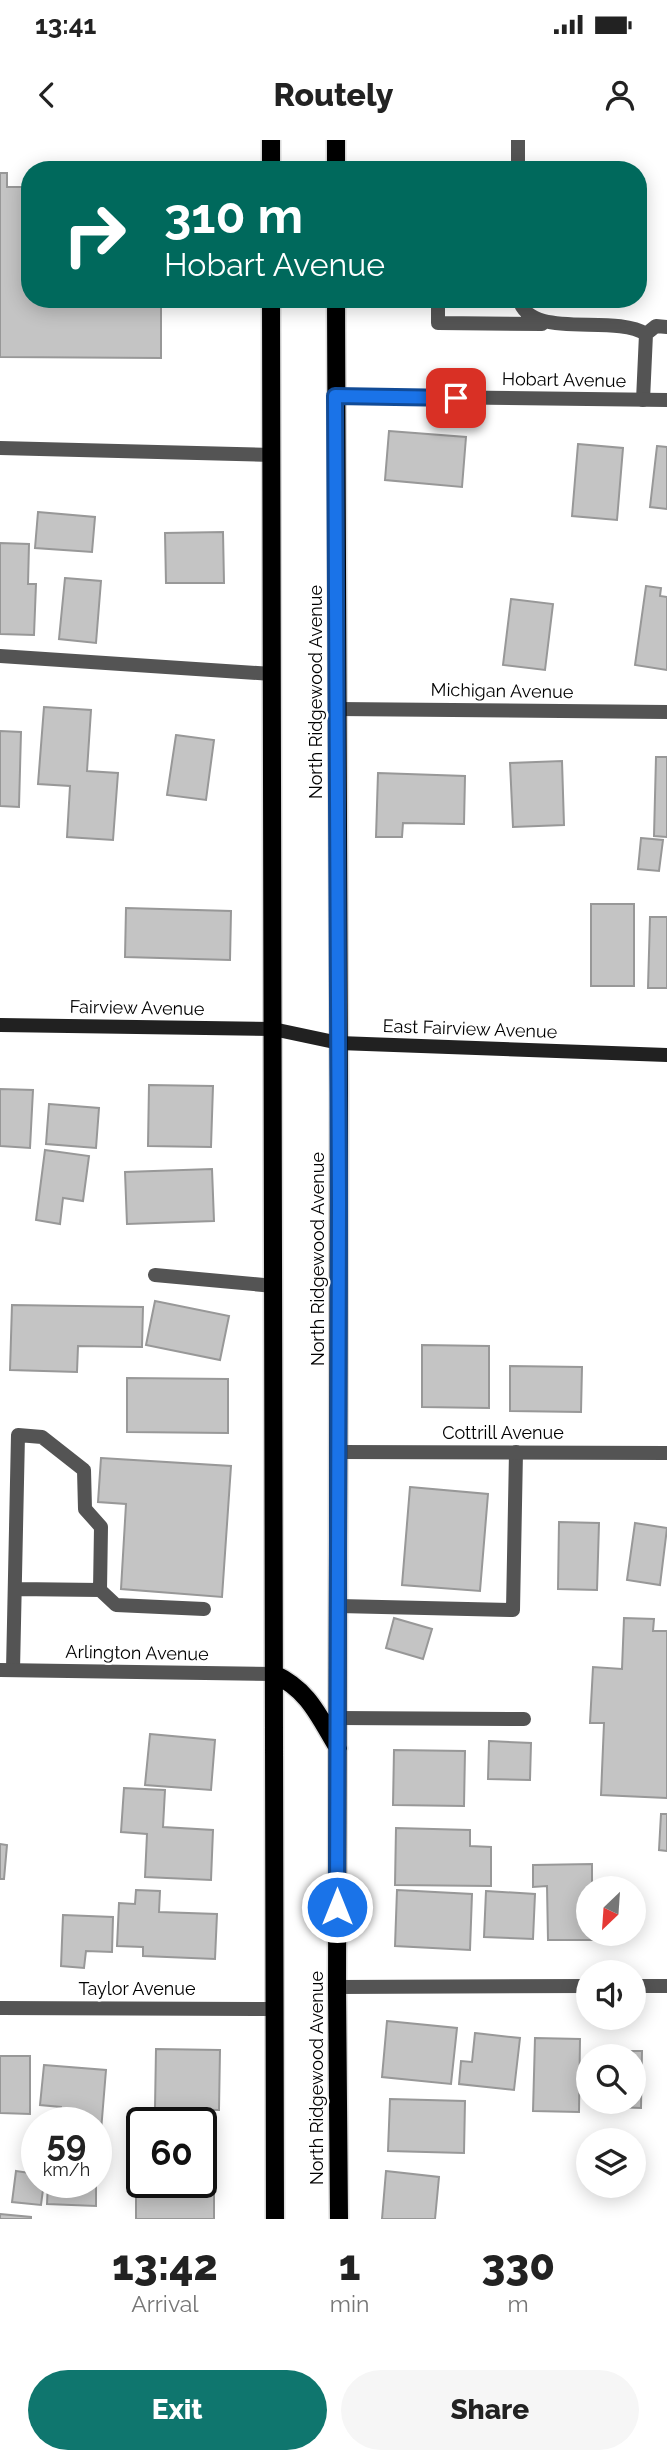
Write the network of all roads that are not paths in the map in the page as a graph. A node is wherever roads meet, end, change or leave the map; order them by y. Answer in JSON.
{"nodes":[{"id":1,"x":271,"y":140,"type":"edge"},
{"id":2,"x":336,"y":140,"type":"edge"},
{"id":3,"x":518,"y":140,"type":"edge"},
{"id":4,"x":271,"y":161,"type":"edge"},
{"id":5,"x":336,"y":161,"type":"edge"},
{"id":6,"x":518,"y":161,"type":"edge"},
{"id":7,"x":271,"y":308,"type":"edge"},
{"id":8,"x":336,"y":308,"type":"edge"},
{"id":9,"x":438,"y":308,"type":"edge"},
{"id":10,"x":521,"y":308,"type":"edge"},
{"id":11,"x":548,"y":324,"type":"junction"},
{"id":12,"x":667,"y":327,"type":"edge"},
{"id":13,"x":646,"y":334,"type":"junction"},
{"id":14,"x":335,"y":396,"type":"junction"},
{"id":15,"x":643,"y":400,"type":"junction"},
{"id":16,"x":667,"y":400,"type":"edge"},
{"id":17,"x":0,"y":448,"type":"edge"},
{"id":18,"x":272,"y":455,"type":"junction"},
{"id":19,"x":0,"y":656,"type":"edge"},
{"id":20,"x":272,"y":674,"type":"junction"},
{"id":21,"x":337,"y":709,"type":"junction"},
{"id":22,"x":667,"y":712,"type":"edge"},
{"id":23,"x":0,"y":1025,"type":"edge"},
{"id":24,"x":273,"y":1029,"type":"junction"},
{"id":25,"x":339,"y":1043,"type":"junction"},
{"id":26,"x":667,"y":1055,"type":"edge"},
{"id":27,"x":155,"y":1275,"type":"dead end"},
{"id":28,"x":274,"y":1286,"type":"junction"},
{"id":29,"x":340,"y":1452,"type":"junction"},
{"id":30,"x":516,"y":1452,"type":"junction"},
{"id":31,"x":667,"y":1453,"type":"edge"},
{"id":32,"x":15,"y":1589,"type":"junction"},
{"id":33,"x":100,"y":1590,"type":"junction"},
{"id":34,"x":339,"y":1606,"type":"junction"},
{"id":35,"x":204,"y":1609,"type":"dead end"},
{"id":36,"x":7,"y":1670,"type":"edge"},
{"id":37,"x":274,"y":1674,"type":"junction"},
{"id":38,"x":339,"y":1718,"type":"junction"},
{"id":39,"x":524,"y":1719,"type":"dead end"},
{"id":40,"x":338,"y":1748,"type":"junction"},
{"id":41,"x":576,"y":1986,"type":"edge"},
{"id":42,"x":646,"y":1986,"type":"edge"},
{"id":43,"x":667,"y":1986,"type":"edge"},
{"id":44,"x":337,"y":1987,"type":"junction"},
{"id":45,"x":0,"y":2008,"type":"edge"},
{"id":46,"x":274,"y":2009,"type":"junction"},
{"id":47,"x":275,"y":2219,"type":"edge"},
{"id":48,"x":339,"y":2219,"type":"edge"}],
"edges":[{"from":1,"to":4,"type":"main road"},
{"from":2,"to":5,"type":"main road"},
{"from":3,"to":6,"type":"street"},
{"from":7,"to":18,"type":"main road"},
{"from":8,"to":14,"type":"main road","name":"North Ridgewood Avenue"},
{"from":9,"to":11,"type":"street"},
{"from":10,"to":11,"type":"street"},
{"from":11,"to":13,"type":"street"},
{"from":12,"to":13,"type":"street"},
{"from":13,"to":15,"type":"street"},
{"from":14,"to":15,"type":"street","name":"Hobart Avenue"},
{"from":14,"to":21,"type":"main road","name":"North Ridgewood Avenue"},
{"from":15,"to":16,"type":"street","name":"Hobart Avenue"},
{"from":17,"to":18,"type":"street"},
{"from":18,"to":20,"type":"main road"},
{"from":19,"to":20,"type":"street"},
{"from":20,"to":24,"type":"main road"},
{"from":21,"to":22,"type":"street","name":"Michigan Avenue"},
{"from":21,"to":25,"type":"main road","name":"North Ridgewood Avenue"},
{"from":23,"to":24,"type":"main road","name":"Fairview Avenue"},
{"from":24,"to":25,"type":"main road","name":"East Fairview Avenue"},
{"from":24,"to":28,"type":"main road"},
{"from":25,"to":26,"type":"main road","name":"East Fairview Avenue"},
{"from":25,"to":29,"type":"main road","name":"North Ridgewood Avenue"},
{"from":27,"to":28,"type":"street"},
{"from":28,"to":37,"type":"main road"},
{"from":29,"to":30,"type":"street","name":"Cottrill Avenue"},
{"from":29,"to":34,"type":"main road","name":"North Ridgewood Avenue"},
{"from":30,"to":31,"type":"street","name":"Cottrill Avenue"},
{"from":30,"to":34,"type":"street"},
{"from":32,"to":33,"type":"street"},
{"from":32,"to":33,"type":"street"},
{"from":32,"to":36,"type":"street"},
{"from":33,"to":35,"type":"street"},
{"from":34,"to":38,"type":"main road","name":"North Ridgewood Avenue"},
{"from":36,"to":37,"type":"street","name":"Arlington Avenue"},
{"from":37,"to":40,"type":"main road"},
{"from":37,"to":46,"type":"main road"},
{"from":38,"to":39,"type":"street"},
{"from":38,"to":40,"type":"main road","name":"North Ridgewood Avenue"},
{"from":40,"to":44,"type":"main road","name":"North Ridgewood Avenue"},
{"from":41,"to":44,"type":"street"},
{"from":42,"to":43,"type":"street"},
{"from":44,"to":48,"type":"main road","name":"North Ridgewood Avenue"},
{"from":45,"to":46,"type":"street","name":"Taylor Avenue"},
{"from":46,"to":47,"type":"main road"}]}
